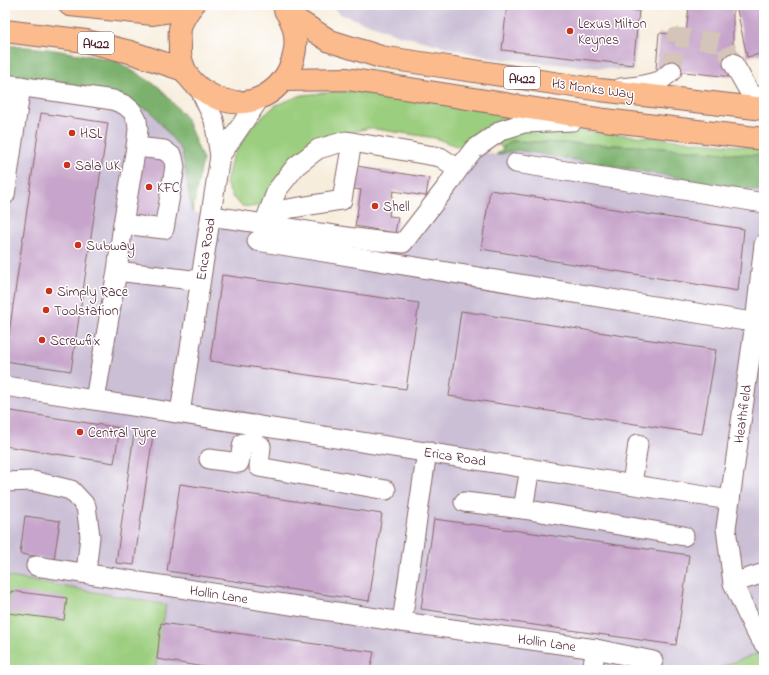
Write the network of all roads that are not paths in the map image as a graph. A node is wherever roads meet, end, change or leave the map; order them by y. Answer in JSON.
{"nodes":[{"id":1,"x":70,"y":5,"type":"edge"},
{"id":2,"x":192,"y":6,"type":"edge"},
{"id":3,"x":285,"y":10,"type":"edge"},
{"id":4,"x":5,"y":31,"type":"edge"},
{"id":5,"x":733,"y":63,"type":"tunnel mouth"},
{"id":6,"x":184,"y":70,"type":"junction"},
{"id":7,"x":672,"y":71,"type":"dead end"},
{"id":8,"x":284,"y":80,"type":"junction"},
{"id":9,"x":13,"y":85,"type":"edge"},
{"id":10,"x":200,"y":90,"type":"junction"},
{"id":11,"x":600,"y":90,"type":"junction"},
{"id":12,"x":260,"y":98,"type":"junction"},
{"id":13,"x":764,"y":104,"type":"edge"},
{"id":14,"x":764,"y":109,"type":"edge"},
{"id":15,"x":605,"y":120,"type":"junction"},
{"id":16,"x":137,"y":138,"type":"junction"},
{"id":17,"x":764,"y":139,"type":"edge"},
{"id":18,"x":352,"y":142,"type":"junction"},
{"id":19,"x":220,"y":156,"type":"junction"},
{"id":20,"x":516,"y":163,"type":"dead end"},
{"id":21,"x":456,"y":171,"type":"junction"},
{"id":22,"x":5,"y":195,"type":"edge"},
{"id":23,"x":764,"y":203,"type":"edge"},
{"id":24,"x":211,"y":216,"type":"junction"},
{"id":25,"x":123,"y":224,"type":"junction"},
{"id":26,"x":263,"y":226,"type":"junction"},
{"id":27,"x":764,"y":244,"type":"edge"},
{"id":28,"x":117,"y":272,"type":"junction"},
{"id":29,"x":200,"y":281,"type":"junction"},
{"id":30,"x":759,"y":323,"type":"edge"},
{"id":31,"x":5,"y":386,"type":"edge"},
{"id":32,"x":95,"y":400,"type":"junction"},
{"id":33,"x":180,"y":413,"type":"junction"},
{"id":34,"x":256,"y":425,"type":"junction"},
{"id":35,"x":252,"y":444,"type":"junction"},
{"id":36,"x":638,"y":444,"type":"dead end"},
{"id":37,"x":428,"y":452,"type":"junction"},
{"id":38,"x":209,"y":458,"type":"dead end"},
{"id":39,"x":530,"y":468,"type":"junction"},
{"id":40,"x":5,"y":482,"type":"edge"},
{"id":41,"x":632,"y":484,"type":"junction"},
{"id":42,"x":386,"y":490,"type":"dead end"},
{"id":43,"x":730,"y":500,"type":"junction"},
{"id":44,"x":464,"y":502,"type":"dead end"},
{"id":45,"x":524,"y":509,"type":"junction"},
{"id":46,"x":684,"y":536,"type":"dead end"},
{"id":47,"x":36,"y":566,"type":"dead end"},
{"id":48,"x":86,"y":573,"type":"junction"},
{"id":49,"x":764,"y":573,"type":"edge"},
{"id":50,"x":733,"y":583,"type":"junction"},
{"id":51,"x":402,"y":622,"type":"junction"},
{"id":52,"x":764,"y":644,"type":"edge"},
{"id":53,"x":596,"y":649,"type":"junction"},
{"id":54,"x":653,"y":661,"type":"dead end"},
{"id":55,"x":592,"y":670,"type":"edge"}],
"edges":[{"from":1,"to":2,"type":"main road"},
{"from":2,"to":6,"type":"main road"},
{"from":3,"to":8,"type":"main road"},
{"from":3,"to":11,"type":"main road","name":"H3 Monks Way","number":"A422"},
{"from":4,"to":6,"type":"main road","number":"A422"},
{"from":5,"to":13,"type":"street"},
{"from":6,"to":10,"type":"main road"},
{"from":7,"to":11,"type":"street"},
{"from":8,"to":12,"type":"main road"},
{"from":8,"to":15,"type":"main road","name":"H3 Monks Way","number":"A422"},
{"from":9,"to":16,"type":"street"},
{"from":9,"to":22,"type":"street"},
{"from":10,"to":12,"type":"main road"},
{"from":10,"to":19,"type":"street","name":"Erica Road"},
{"from":11,"to":14,"type":"main road","name":"H3 Monks Way","number":"A422"},
{"from":12,"to":19,"type":"street","name":"Erica Road"},
{"from":15,"to":17,"type":"main road","name":"H3 Monks Way","number":"A422"},
{"from":15,"to":21,"type":"street"},
{"from":16,"to":25,"type":"street"},
{"from":16,"to":25,"type":"street"},
{"from":18,"to":21,"type":"street"},
{"from":18,"to":26,"type":"street"},
{"from":18,"to":26,"type":"street"},
{"from":19,"to":24,"type":"street","name":"Erica Road"},
{"from":20,"to":23,"type":"street"},
{"from":21,"to":26,"type":"street"},
{"from":24,"to":26,"type":"street"},
{"from":24,"to":29,"type":"street","name":"Erica Road"},
{"from":25,"to":28,"type":"street"},
{"from":26,"to":30,"type":"street"},
{"from":27,"to":30,"type":"street","name":"Heathfield"},
{"from":28,"to":29,"type":"street"},
{"from":28,"to":32,"type":"street"},
{"from":29,"to":33,"type":"street","name":"Erica Road"},
{"from":30,"to":43,"type":"street","name":"Heathfield"},
{"from":31,"to":32,"type":"street","name":"Erica Road"},
{"from":32,"to":33,"type":"street","name":"Erica Road"},
{"from":33,"to":34,"type":"street","name":"Erica Road"},
{"from":34,"to":35,"type":"street"},
{"from":34,"to":37,"type":"street","name":"Erica Road"},
{"from":35,"to":38,"type":"street"},
{"from":35,"to":42,"type":"street"},
{"from":36,"to":41,"type":"street"},
{"from":37,"to":39,"type":"street","name":"Erica Road"},
{"from":37,"to":51,"type":"street"},
{"from":39,"to":41,"type":"street","name":"Erica Road"},
{"from":39,"to":45,"type":"street"},
{"from":40,"to":48,"type":"street"},
{"from":41,"to":43,"type":"street","name":"Erica Road"},
{"from":43,"to":50,"type":"street","name":"Heathfield"},
{"from":44,"to":45,"type":"street"},
{"from":45,"to":46,"type":"street"},
{"from":47,"to":48,"type":"street","name":"Hollin Lane"},
{"from":48,"to":51,"type":"street","name":"Hollin Lane"},
{"from":49,"to":50,"type":"street"},
{"from":50,"to":52,"type":"street","name":"Heathfield"},
{"from":51,"to":53,"type":"street","name":"Hollin Lane"},
{"from":53,"to":54,"type":"street","name":"Hollin Lane"},
{"from":53,"to":55,"type":"street","name":"Hollin Lane"}]}
